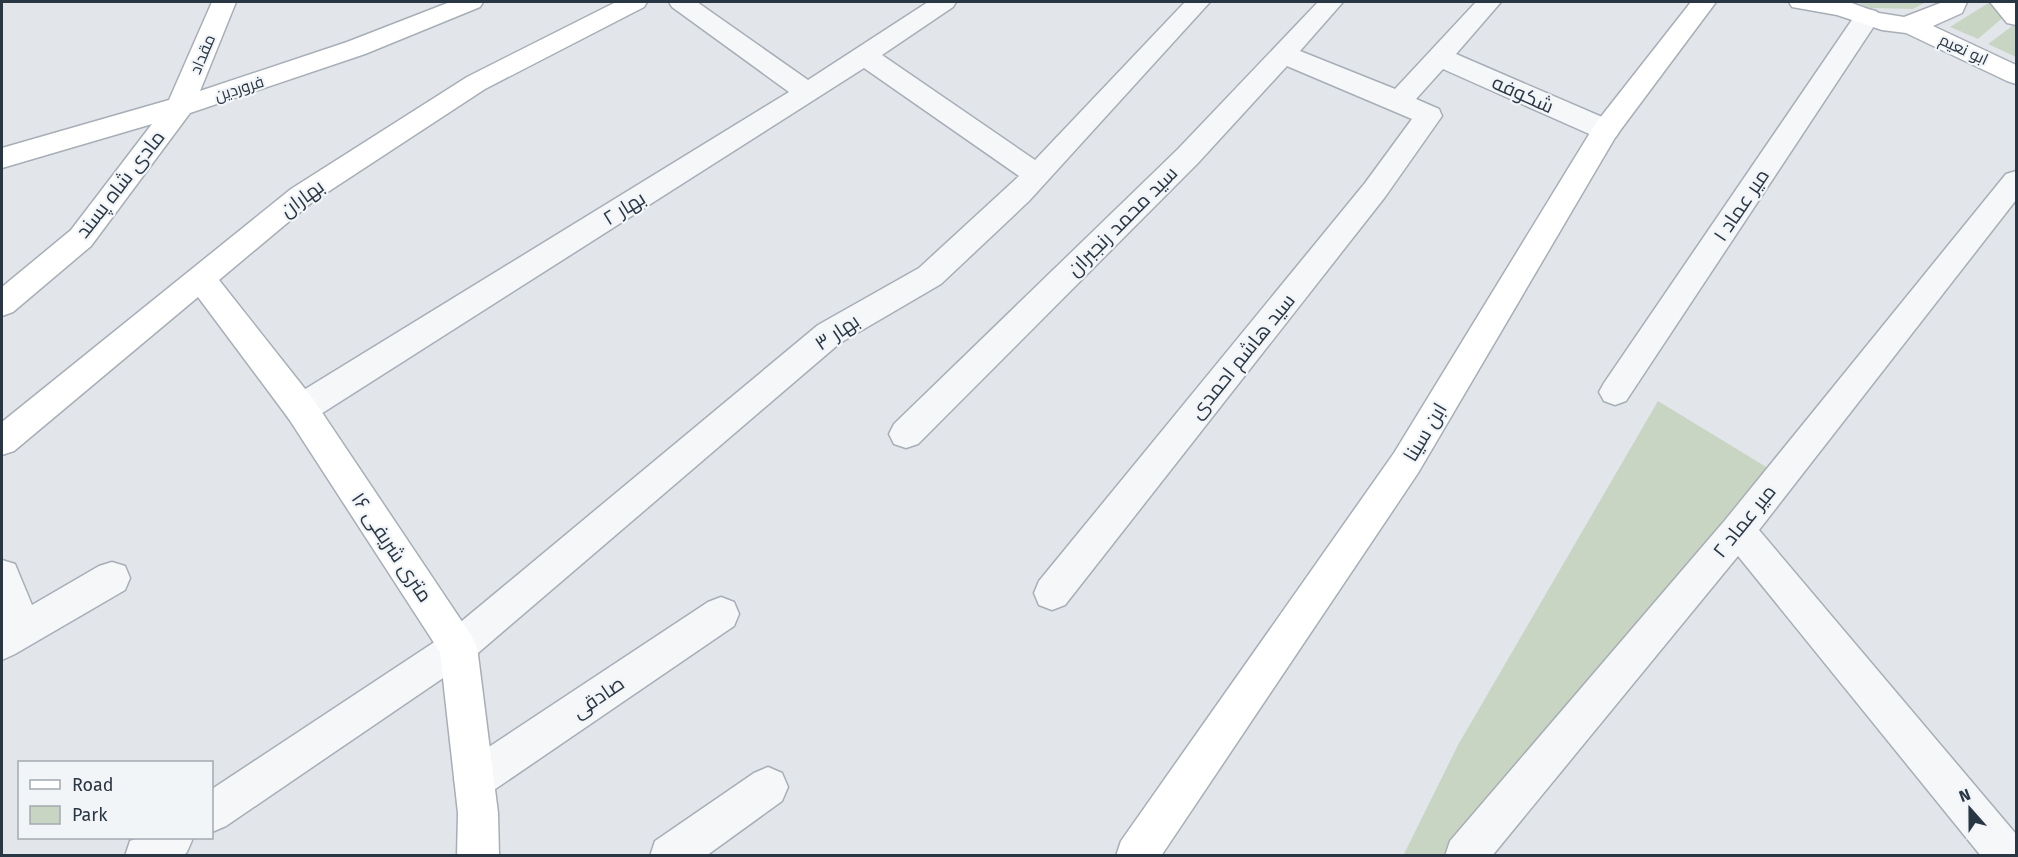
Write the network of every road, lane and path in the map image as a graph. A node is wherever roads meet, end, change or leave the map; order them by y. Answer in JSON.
{"nodes":[{"id":1,"x":224,"y":2,"type":"edge"},
{"id":2,"x":471,"y":2,"type":"edge"},
{"id":3,"x":635,"y":2,"type":"edge"},
{"id":4,"x":681,"y":2,"type":"edge"},
{"id":5,"x":944,"y":2,"type":"edge"},
{"id":6,"x":1198,"y":2,"type":"edge"},
{"id":7,"x":1330,"y":2,"type":"edge"},
{"id":8,"x":1490,"y":2,"type":"edge"},
{"id":9,"x":1704,"y":2,"type":"edge"},
{"id":10,"x":1801,"y":2,"type":"edge"},
{"id":11,"x":1955,"y":2,"type":"edge"},
{"id":12,"x":2002,"y":2,"type":"edge"},
{"id":13,"x":1846,"y":9,"type":"edge"},
{"id":14,"x":2016,"y":17,"type":"edge"},
{"id":15,"x":1910,"y":25,"type":"junction"},
{"id":16,"x":1282,"y":54,"type":"junction"},
{"id":17,"x":864,"y":56,"type":"junction"},
{"id":18,"x":1441,"y":58,"type":"junction"},
{"id":19,"x":2016,"y":75,"type":"edge"},
{"id":20,"x":808,"y":93,"type":"junction"},
{"id":21,"x":1399,"y":101,"type":"junction"},
{"id":22,"x":180,"y":107,"type":"junction"},
{"id":23,"x":1606,"y":130,"type":"junction"},
{"id":24,"x":2,"y":158,"type":"edge"},
{"id":25,"x":1037,"y":175,"type":"junction"},
{"id":26,"x":2016,"y":181,"type":"edge"},
{"id":27,"x":201,"y":279,"type":"junction"},
{"id":28,"x":2,"y":304,"type":"edge"},
{"id":29,"x":1615,"y":392,"type":"dead end"},
{"id":30,"x":301,"y":409,"type":"junction"},
{"id":31,"x":906,"y":434,"type":"dead end"},
{"id":32,"x":2,"y":441,"type":"edge"},
{"id":33,"x":1738,"y":530,"type":"junction"},
{"id":34,"x":2,"y":576,"type":"edge"},
{"id":35,"x":112,"y":578,"type":"dead end"},
{"id":36,"x":1053,"y":593,"type":"dead end"},
{"id":37,"x":721,"y":614,"type":"dead end"},
{"id":38,"x":12,"y":635,"type":"edge"},
{"id":39,"x":458,"y":647,"type":"junction"},
{"id":40,"x":474,"y":780,"type":"junction"},
{"id":41,"x":768,"y":788,"type":"dead end"},
{"id":42,"x":213,"y":811,"type":"edge"},
{"id":43,"x":170,"y":839,"type":"edge"},
{"id":44,"x":145,"y":855,"type":"edge"},
{"id":45,"x":478,"y":855,"type":"edge"},
{"id":46,"x":670,"y":855,"type":"edge"},
{"id":47,"x":1136,"y":855,"type":"edge"},
{"id":48,"x":1465,"y":855,"type":"edge"},
{"id":49,"x":2008,"y":855,"type":"edge"}],
"edges":[{"from":1,"to":22,"type":"street","name":"مقداد"},
{"from":2,"to":22,"type":"street","name":"فروردین"},
{"from":3,"to":27,"type":"street","name":"بهاران"},
{"from":4,"to":20,"type":"street"},
{"from":5,"to":17,"type":"street","name":"بهار ۲"},
{"from":6,"to":25,"type":"street","name":"بهار ۳"},
{"from":7,"to":16,"type":"street","name":"سید محمد رنجبران"},
{"from":8,"to":18,"type":"street"},
{"from":9,"to":23,"type":"street","name":"ابن سینا"},
{"from":10,"to":13,"type":"street"},
{"from":11,"to":15,"type":"street"},
{"from":12,"to":14,"type":"street"},
{"from":13,"to":15,"type":"street"},
{"from":13,"to":29,"type":"street","name":"میر عماد ۱"},
{"from":15,"to":19,"type":"street","name":"ابو نعیم"},
{"from":16,"to":21,"type":"street"},
{"from":16,"to":31,"type":"street","name":"سید محمد رنجبران"},
{"from":17,"to":20,"type":"street","name":"بهار ۲"},
{"from":17,"to":25,"type":"street"},
{"from":18,"to":21,"type":"street"},
{"from":18,"to":23,"type":"street","name":"شکوفه"},
{"from":20,"to":30,"type":"street","name":"بهار ۲"},
{"from":21,"to":36,"type":"street","name":"سید هاشم احمدی"},
{"from":22,"to":24,"type":"street","name":"فروردین"},
{"from":22,"to":28,"type":"street","name":"مادی شاه پسند"},
{"from":23,"to":47,"type":"street","name":"ابن سینا"},
{"from":25,"to":39,"type":"street","name":"بهار ۳"},
{"from":26,"to":33,"type":"street","name":"میر عماد ۲"},
{"from":27,"to":30,"type":"street","name":"۱۶ متری شریفی"},
{"from":27,"to":32,"type":"street","name":"بهاران"},
{"from":30,"to":39,"type":"street","name":"۱۶ متری شریفی"},
{"from":33,"to":48,"type":"street","name":"میر عماد ۲"},
{"from":33,"to":49,"type":"street"},
{"from":34,"to":38,"type":"street"},
{"from":35,"to":38,"type":"street"},
{"from":37,"to":40,"type":"street","name":"صادقی"},
{"from":39,"to":40,"type":"street","name":"۱۶ متری شریفی"},
{"from":39,"to":42,"type":"street","name":"بهار ۳"},
{"from":40,"to":45,"type":"street","name":"۱۶ متری شریفی"},
{"from":41,"to":46,"type":"street"},
{"from":43,"to":44,"type":"street"}]}
